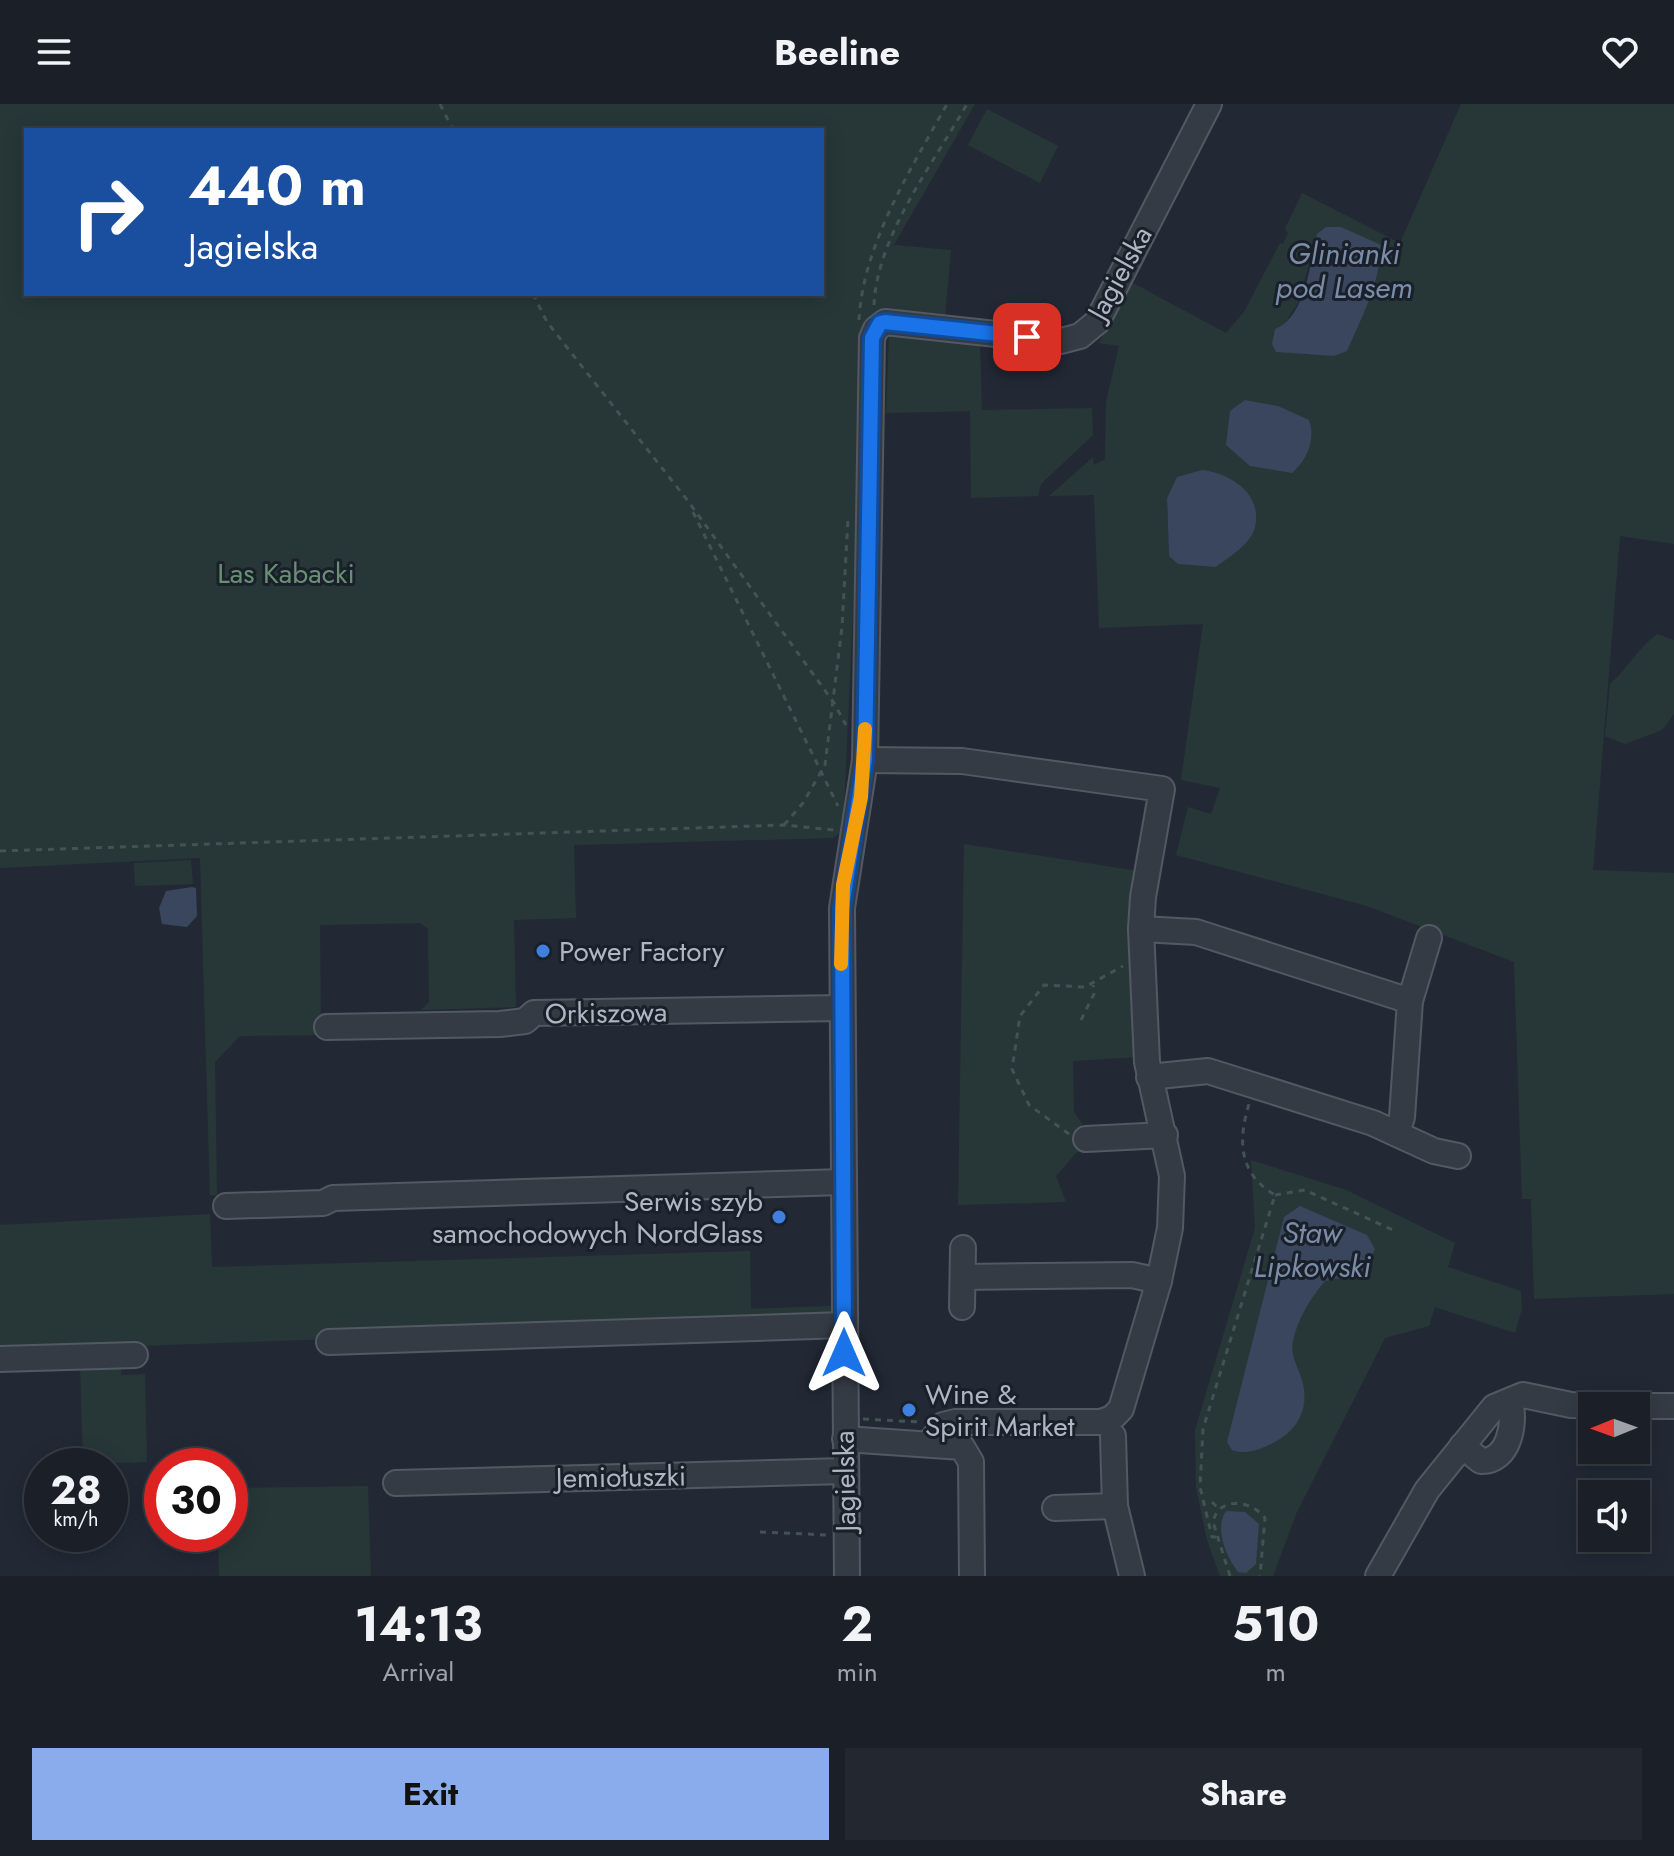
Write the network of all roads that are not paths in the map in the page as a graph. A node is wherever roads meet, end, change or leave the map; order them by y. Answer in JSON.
{"nodes":[{"id":1,"x":1209,"y":104,"type":"edge"},
{"id":2,"x":865,"y":760,"type":"junction"},
{"id":3,"x":1141,"y":929,"type":"junction"},
{"id":4,"x":1429,"y":938,"type":"dead end"},
{"id":5,"x":1410,"y":1001,"type":"junction"},
{"id":6,"x":842,"y":1008,"type":"junction"},
{"id":7,"x":327,"y":1027,"type":"dead end"},
{"id":8,"x":1149,"y":1077,"type":"junction"},
{"id":9,"x":1397,"y":1133,"type":"junction"},
{"id":10,"x":1165,"y":1135,"type":"junction"},
{"id":11,"x":1086,"y":1139,"type":"road end"},
{"id":12,"x":1458,"y":1156,"type":"dead end"},
{"id":13,"x":843,"y":1182,"type":"junction"},
{"id":14,"x":226,"y":1206,"type":"dead end"},
{"id":15,"x":963,"y":1248,"type":"dead end"},
{"id":16,"x":963,"y":1277,"type":"junction"},
{"id":17,"x":1159,"y":1281,"type":"junction"},
{"id":18,"x":962,"y":1307,"type":"dead end"},
{"id":19,"x":844,"y":1325,"type":"junction"},
{"id":20,"x":329,"y":1342,"type":"dead end"},
{"id":21,"x":135,"y":1355,"type":"dead end"},
{"id":22,"x":0,"y":1359,"type":"edge"},
{"id":23,"x":1510,"y":1401,"type":"junction"},
{"id":24,"x":1578,"y":1405,"type":"edge"},
{"id":25,"x":1650,"y":1406,"type":"edge"},
{"id":26,"x":1674,"y":1406,"type":"edge"},
{"id":27,"x":850,"y":1429,"type":"junction"},
{"id":28,"x":937,"y":1434,"type":"junction"},
{"id":29,"x":1113,"y":1436,"type":"dead end"},
{"id":30,"x":1462,"y":1446,"type":"junction"},
{"id":31,"x":845,"y":1471,"type":"junction"},
{"id":32,"x":396,"y":1483,"type":"dead end"},
{"id":33,"x":1115,"y":1506,"type":"junction"},
{"id":34,"x":1055,"y":1508,"type":"dead end"},
{"id":35,"x":847,"y":1576,"type":"edge"},
{"id":36,"x":972,"y":1576,"type":"edge"},
{"id":37,"x":1132,"y":1576,"type":"edge"},
{"id":38,"x":1378,"y":1576,"type":"edge"}],
"edges":[{"from":1,"to":2,"type":"street","name":"Jagielska"},
{"from":2,"to":3,"type":"street"},
{"from":2,"to":6,"type":"street","name":"Jagielska"},
{"from":3,"to":5,"type":"street"},
{"from":3,"to":8,"type":"street"},
{"from":4,"to":5,"type":"street"},
{"from":5,"to":9,"type":"street"},
{"from":6,"to":7,"type":"street","name":"Orkiszowa"},
{"from":6,"to":13,"type":"street","name":"Jagielska"},
{"from":8,"to":9,"type":"street"},
{"from":8,"to":10,"type":"street"},
{"from":9,"to":12,"type":"street"},
{"from":10,"to":11,"type":"street"},
{"from":10,"to":17,"type":"street"},
{"from":13,"to":14,"type":"street"},
{"from":13,"to":19,"type":"street","name":"Jagielska"},
{"from":15,"to":16,"type":"street"},
{"from":16,"to":17,"type":"street"},
{"from":16,"to":18,"type":"street"},
{"from":17,"to":28,"type":"street"},
{"from":19,"to":20,"type":"street"},
{"from":19,"to":27,"type":"street","name":"Jagielska"},
{"from":21,"to":22,"type":"street"},
{"from":23,"to":24,"type":"street"},
{"from":23,"to":30,"type":"street"},
{"from":23,"to":30,"type":"street"},
{"from":25,"to":26,"type":"street"},
{"from":27,"to":28,"type":"street"},
{"from":27,"to":31,"type":"street","name":"Jagielska"},
{"from":28,"to":36,"type":"street"},
{"from":29,"to":33,"type":"street"},
{"from":30,"to":38,"type":"street"},
{"from":31,"to":32,"type":"street","name":"Jemiołuszki"},
{"from":31,"to":35,"type":"street","name":"Jagielska"},
{"from":33,"to":34,"type":"street"},
{"from":33,"to":37,"type":"street"}]}
